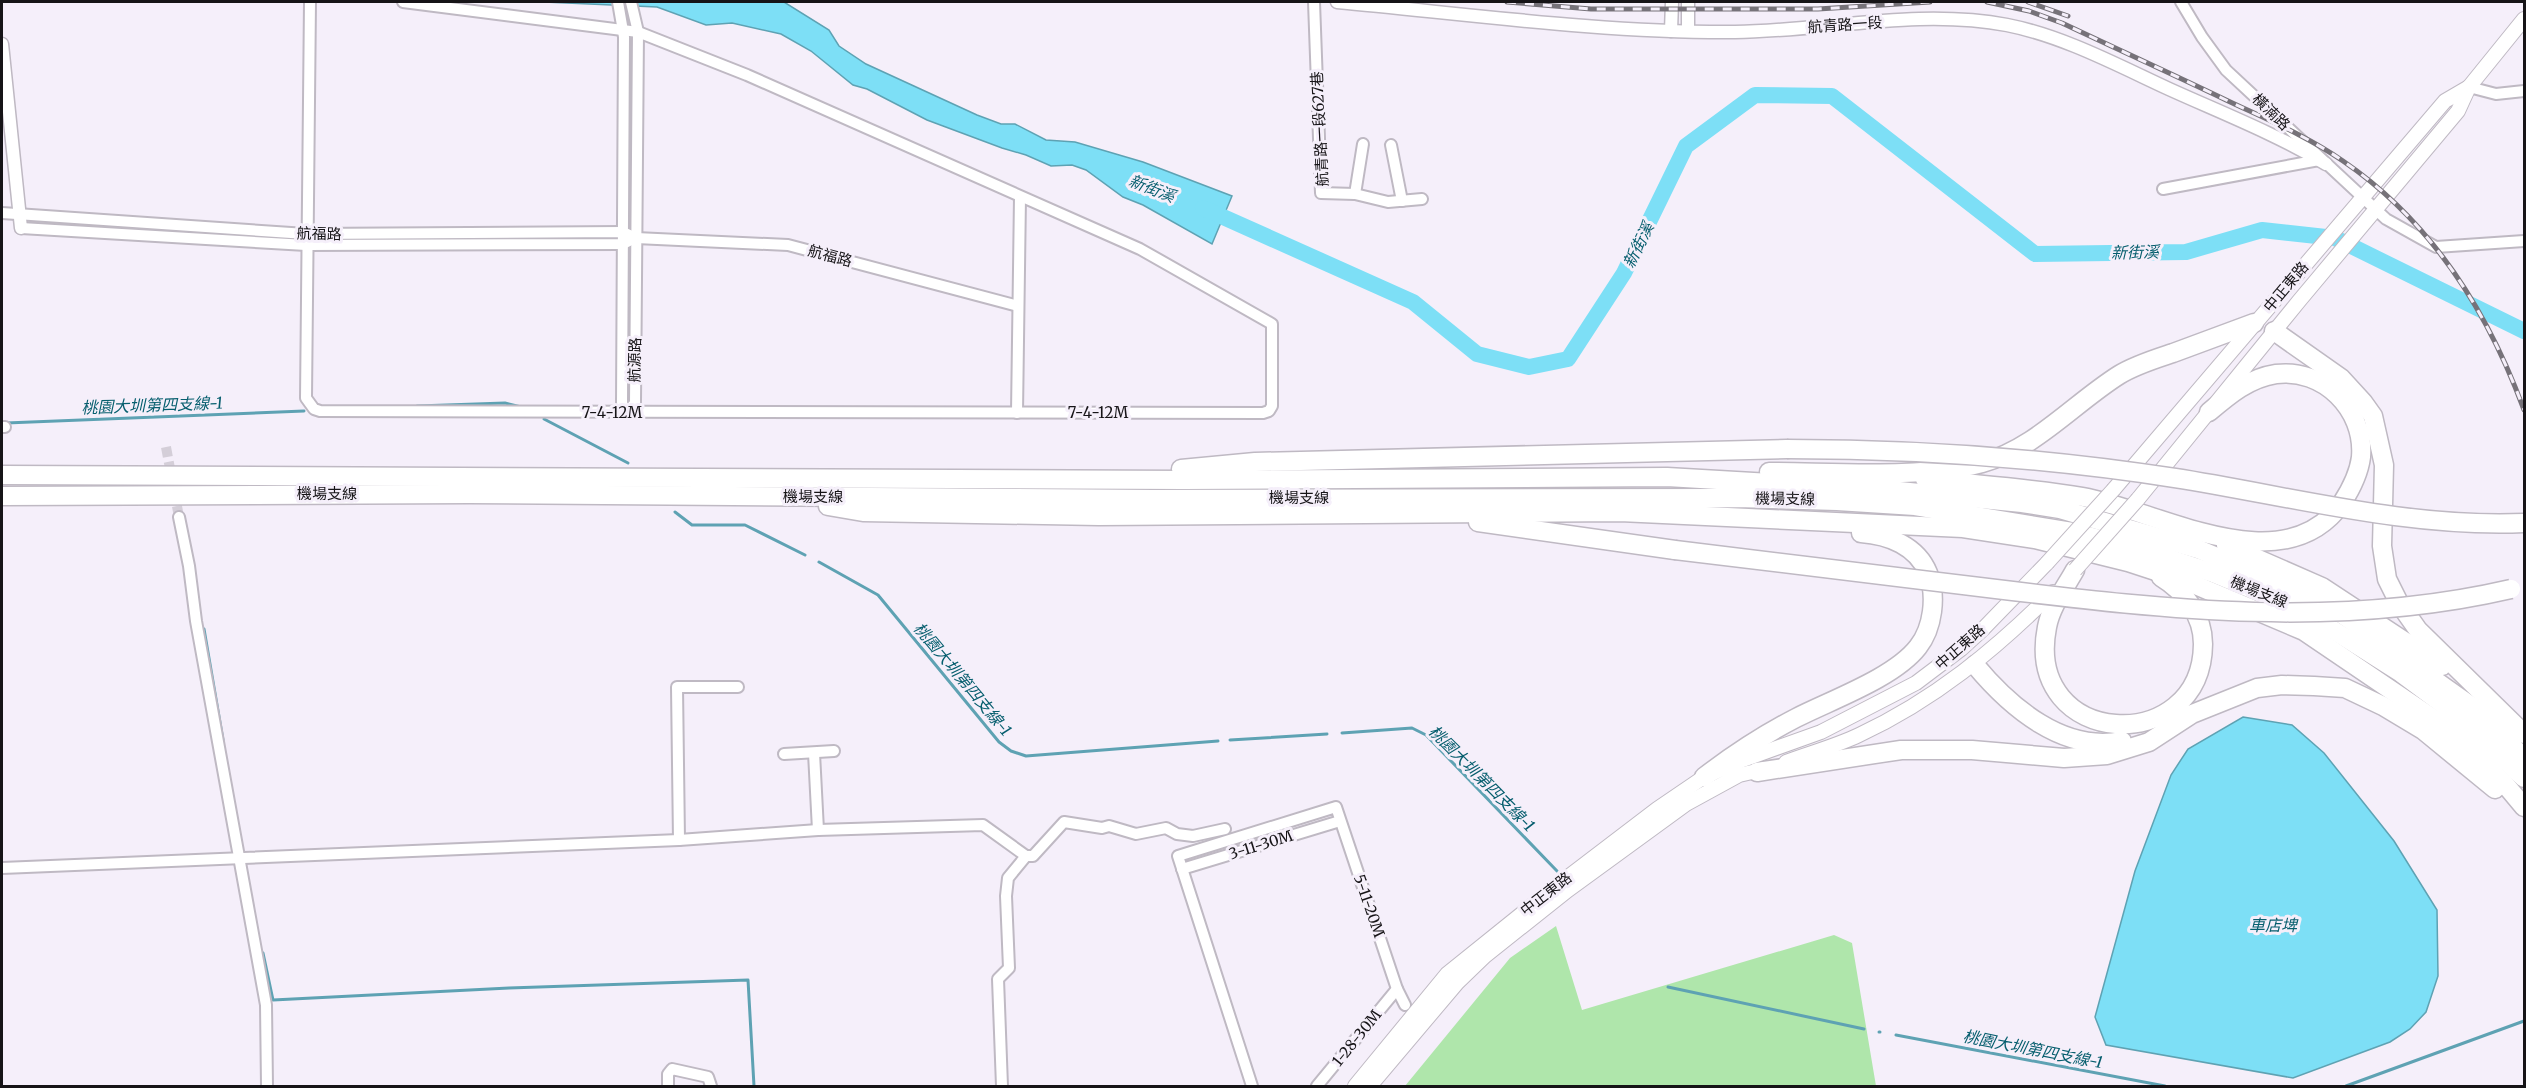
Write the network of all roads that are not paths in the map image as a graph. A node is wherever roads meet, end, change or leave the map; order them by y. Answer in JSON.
{"nodes":[{"id":1,"x":310,"y":2,"type":"edge"},
{"id":2,"x":403,"y":2,"type":"edge"},
{"id":3,"x":618,"y":2,"type":"edge"},
{"id":4,"x":631,"y":2,"type":"edge"},
{"id":5,"x":1314,"y":2,"type":"edge"},
{"id":6,"x":1337,"y":2,"type":"edge"},
{"id":7,"x":1672,"y":2,"type":"edge"},
{"id":8,"x":1688,"y":2,"type":"edge"},
{"id":9,"x":2181,"y":2,"type":"edge"},
{"id":10,"x":1418,"y":5,"type":"edge"},
{"id":11,"x":2524,"y":19,"type":"edge"},
{"id":12,"x":1671,"y":31,"type":"junction"},
{"id":13,"x":1688,"y":31,"type":"junction"},
{"id":14,"x":623,"y":32,"type":"junction"},
{"id":15,"x":638,"y":32,"type":"junction"},
{"id":16,"x":2,"y":44,"type":"edge"},
{"id":17,"x":2469,"y":87,"type":"junction"},
{"id":18,"x":2524,"y":91,"type":"edge"},
{"id":19,"x":1363,"y":144,"type":"dead end"},
{"id":20,"x":1391,"y":145,"type":"dead end"},
{"id":21,"x":2322,"y":162,"type":"junction"},
{"id":22,"x":2163,"y":189,"type":"dead end"},
{"id":23,"x":1355,"y":194,"type":"junction"},
{"id":24,"x":1020,"y":197,"type":"junction"},
{"id":25,"x":2361,"y":198,"type":"junction"},
{"id":26,"x":1422,"y":199,"type":"dead end"},
{"id":27,"x":1402,"y":201,"type":"junction"},
{"id":28,"x":2376,"y":211,"type":"junction"},
{"id":29,"x":2,"y":213,"type":"edge"},
{"id":30,"x":20,"y":214,"type":"junction"},
{"id":31,"x":21,"y":228,"type":"joint"},
{"id":32,"x":623,"y":238,"type":"junction"},
{"id":33,"x":636,"y":238,"type":"junction"},
{"id":34,"x":306,"y":240,"type":"junction"},
{"id":35,"x":2524,"y":241,"type":"edge"},
{"id":36,"x":1018,"y":306,"type":"junction"},
{"id":37,"x":2256,"y":321,"type":"junction"},
{"id":38,"x":2274,"y":331,"type":"junction"},
{"id":39,"x":2209,"y":412,"type":"junction"},
{"id":40,"x":626,"y":413,"type":"junction"},
{"id":41,"x":1017,"y":413,"type":"junction"},
{"id":42,"x":1179,"y":469,"type":"junction"},
{"id":43,"x":1848,"y":472,"type":"junction"},
{"id":44,"x":2,"y":475,"type":"edge"},
{"id":45,"x":1072,"y":479,"type":"junction"},
{"id":46,"x":2,"y":496,"type":"edge"},
{"id":47,"x":772,"y":497,"type":"junction"},
{"id":48,"x":1435,"y":514,"type":"junction"},
{"id":49,"x":179,"y":517,"type":"tunnel mouth"},
{"id":50,"x":1723,"y":518,"type":"junction"},
{"id":51,"x":2524,"y":523,"type":"edge"},
{"id":52,"x":2178,"y":525,"type":"junction"},
{"id":53,"x":2144,"y":567,"type":"junction"},
{"id":54,"x":2075,"y":570,"type":"junction"},
{"id":55,"x":2524,"y":585,"type":"edge"},
{"id":56,"x":1962,"y":649,"type":"junction"},
{"id":57,"x":1974,"y":665,"type":"junction"},
{"id":58,"x":738,"y":687,"type":"dead end"},
{"id":59,"x":2495,"y":704,"type":"junction"},
{"id":60,"x":2180,"y":722,"type":"junction"},
{"id":61,"x":2524,"y":734,"type":"edge"},
{"id":62,"x":834,"y":751,"type":"dead end"},
{"id":63,"x":814,"y":753,"type":"junction"},
{"id":64,"x":784,"y":754,"type":"dead end"},
{"id":65,"x":2524,"y":758,"type":"edge"},
{"id":66,"x":1757,"y":772,"type":"junction"},
{"id":67,"x":1704,"y":777,"type":"junction"},
{"id":68,"x":2524,"y":778,"type":"edge"},
{"id":69,"x":1336,"y":807,"type":"joint"},
{"id":70,"x":2524,"y":807,"type":"edge"},
{"id":71,"x":2524,"y":813,"type":"edge"},
{"id":72,"x":1340,"y":820,"type":"junction"},
{"id":73,"x":1225,"y":829,"type":"dead end"},
{"id":74,"x":818,"y":830,"type":"junction"},
{"id":75,"x":679,"y":840,"type":"junction"},
{"id":76,"x":1026,"y":856,"type":"junction"},
{"id":77,"x":240,"y":857,"type":"junction"},
{"id":78,"x":2,"y":868,"type":"edge"},
{"id":79,"x":1182,"y":869,"type":"junction"},
{"id":80,"x":1397,"y":989,"type":"junction"},
{"id":81,"x":1405,"y":1005,"type":"dead end"},
{"id":82,"x":267,"y":1086,"type":"edge"},
{"id":83,"x":668,"y":1086,"type":"edge"},
{"id":84,"x":711,"y":1086,"type":"edge"},
{"id":85,"x":1002,"y":1086,"type":"edge"},
{"id":86,"x":1252,"y":1086,"type":"edge"},
{"id":87,"x":1317,"y":1086,"type":"edge"},
{"id":88,"x":1355,"y":1086,"type":"edge"},
{"id":89,"x":1370,"y":1086,"type":"edge"}],
"edges":[{"from":1,"to":34,"type":"street","name":"7-4-12M"},
{"from":2,"to":14,"type":"street","name":"7-4-12M"},
{"from":3,"to":14,"type":"street","name":"航源路"},
{"from":4,"to":15,"type":"street","name":"航源路"},
{"from":5,"to":23,"type":"street","name":"航青路一段627巷"},
{"from":6,"to":10,"type":"street","name":"航青路一段"},
{"from":7,"to":12,"type":"street"},
{"from":8,"to":13,"type":"street"},
{"from":9,"to":21,"type":"street","name":"橫湳路"},
{"from":10,"to":12,"type":"street","name":"航青路一段"},
{"from":11,"to":17,"type":"main road","name":"中正東路"},
{"from":12,"to":13,"type":"street","name":"航青路一段"},
{"from":13,"to":21,"type":"street","name":"航青路一段"},
{"from":14,"to":15,"type":"street","name":"7-4-12M"},
{"from":14,"to":32,"type":"street","name":"航源路"},
{"from":15,"to":24,"type":"street","name":"7-4-12M"},
{"from":15,"to":33,"type":"street","name":"航源路"},
{"from":16,"to":30,"type":"street"},
{"from":17,"to":18,"type":"street"},
{"from":17,"to":25,"type":"main road","name":"中正東路"},
{"from":17,"to":28,"type":"main road","name":"中正東路"},
{"from":19,"to":23,"type":"street"},
{"from":20,"to":27,"type":"street"},
{"from":21,"to":22,"type":"street"},
{"from":21,"to":25,"type":"street","name":"橫湳路"},
{"from":23,"to":27,"type":"street","name":"航青路一段627巷"},
{"from":24,"to":36,"type":"street"},
{"from":24,"to":41,"type":"street","name":"7-4-12M"},
{"from":25,"to":28,"type":"street","name":"橫湳路"},
{"from":25,"to":37,"type":"main road","name":"中正東路"},
{"from":26,"to":27,"type":"street","name":"航青路一段627巷"},
{"from":28,"to":35,"type":"street","name":"橫湳路"},
{"from":28,"to":38,"type":"main road","name":"中正東路"},
{"from":29,"to":30,"type":"street","name":"航福路"},
{"from":30,"to":31,"type":"street"},
{"from":30,"to":34,"type":"street","name":"航福路"},
{"from":31,"to":34,"type":"street","name":"航福路"},
{"from":32,"to":33,"type":"street","name":"航福路"},
{"from":32,"to":34,"type":"street","name":"航福路"},
{"from":32,"to":40,"type":"street","name":"航源路"},
{"from":33,"to":36,"type":"street","name":"航福路"},
{"from":33,"to":40,"type":"street","name":"航源路"},
{"from":34,"to":40,"type":"street","name":"7-4-12M"},
{"from":36,"to":41,"type":"street"},
{"from":37,"to":38,"type":"main road"},
{"from":37,"to":43,"type":"highway"},
{"from":37,"to":56,"type":"main road","name":"中正東路","bridge":true},
{"from":38,"to":39,"type":"main road","name":"中正東路"},
{"from":38,"to":59,"type":"highway"},
{"from":39,"to":52,"type":"highway"},
{"from":39,"to":54,"type":"main road","name":"中正東路","bridge":true},
{"from":40,"to":41,"type":"street","name":"7-4-12M"},
{"from":42,"to":43,"type":"highway"},
{"from":42,"to":45,"type":"highway"},
{"from":42,"to":51,"type":"highway","bridge":true},
{"from":43,"to":52,"type":"highway"},
{"from":44,"to":45,"type":"highway","name":"機場支線"},
{"from":45,"to":65,"type":"highway","name":"機場支線"},
{"from":46,"to":47,"type":"highway","name":"機場支線"},
{"from":47,"to":48,"type":"highway"},
{"from":47,"to":68,"type":"highway","name":"機場支線"},
{"from":48,"to":50,"type":"highway"},
{"from":48,"to":55,"type":"highway","bridge":true},
{"from":49,"to":77,"type":"street"},
{"from":50,"to":53,"type":"highway"},
{"from":50,"to":67,"type":"highway"},
{"from":52,"to":59,"type":"highway"},
{"from":53,"to":54,"type":"highway"},
{"from":53,"to":70,"type":"highway"},
{"from":54,"to":57,"type":"main road","name":"中正東路"},
{"from":56,"to":57,"type":"main road"},
{"from":56,"to":67,"type":"main road","name":"中正東路"},
{"from":57,"to":60,"type":"highway"},
{"from":57,"to":66,"type":"main road","name":"中正東路"},
{"from":58,"to":75,"type":"street"},
{"from":59,"to":61,"type":"highway"},
{"from":60,"to":66,"type":"highway"},
{"from":60,"to":71,"type":"highway"},
{"from":62,"to":63,"type":"street"},
{"from":63,"to":64,"type":"street"},
{"from":63,"to":74,"type":"street"},
{"from":66,"to":89,"type":"main road","name":"中正東路"},
{"from":67,"to":88,"type":"main road","name":"中正東路"},
{"from":69,"to":72,"type":"street","name":"5-11-20M"},
{"from":69,"to":79,"type":"street","name":"3-11-30M"},
{"from":72,"to":79,"type":"street","name":"3-11-30M"},
{"from":72,"to":80,"type":"street","name":"5-11-20M"},
{"from":73,"to":76,"type":"street"},
{"from":74,"to":75,"type":"street"},
{"from":74,"to":76,"type":"street"},
{"from":75,"to":77,"type":"street"},
{"from":76,"to":85,"type":"street"},
{"from":77,"to":78,"type":"street"},
{"from":77,"to":82,"type":"street"},
{"from":79,"to":86,"type":"street"},
{"from":80,"to":81,"type":"street","name":"5-11-20M"},
{"from":80,"to":87,"type":"street","name":"1-28-30M"},
{"from":83,"to":84,"type":"street"}]}
